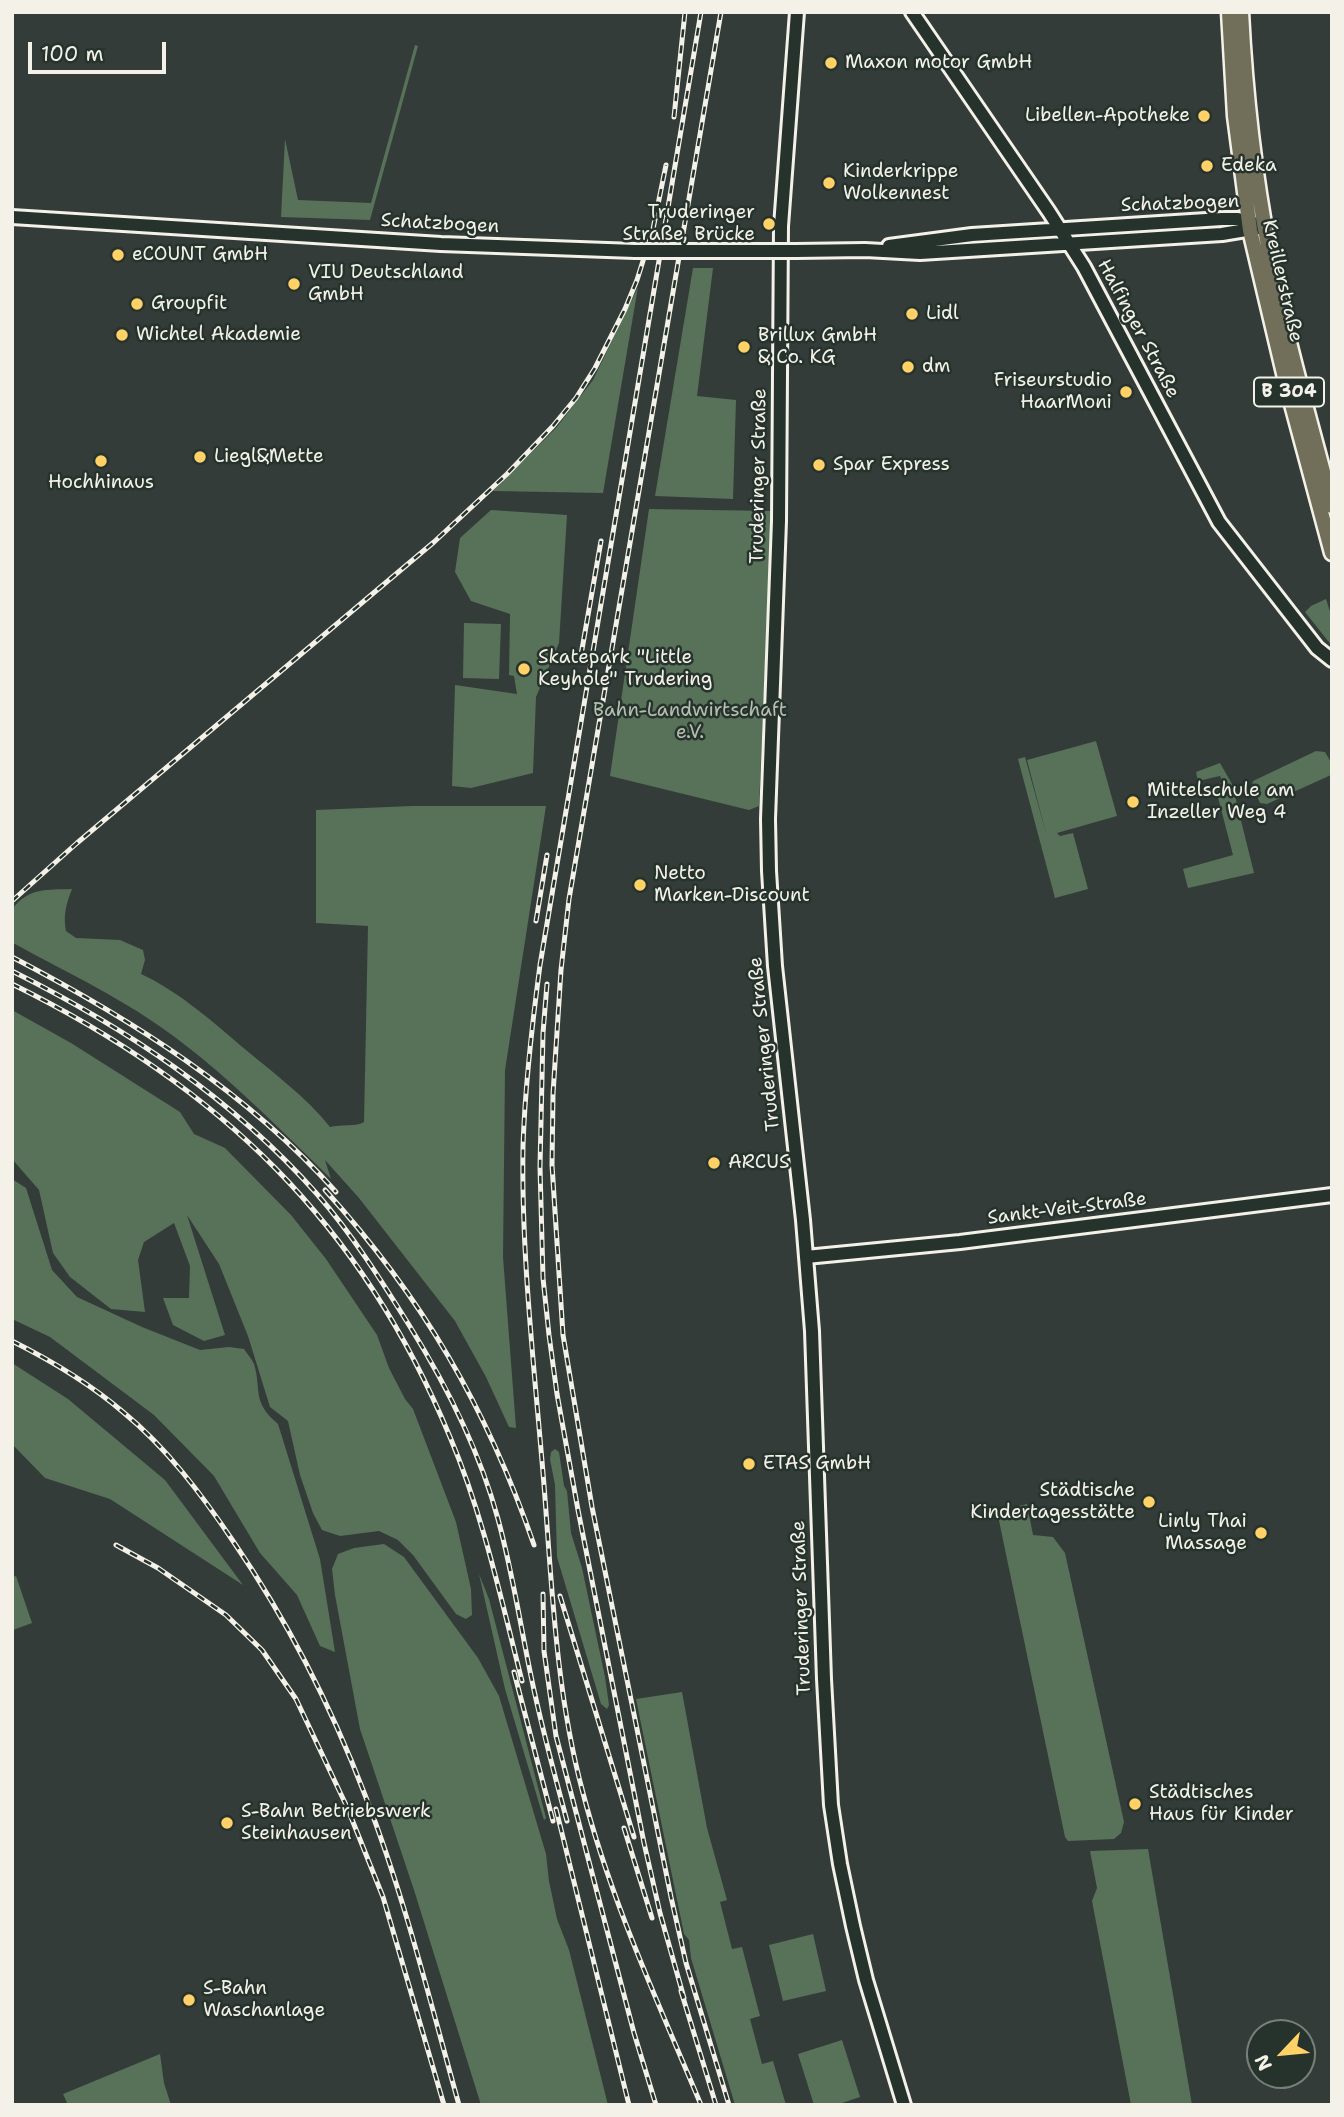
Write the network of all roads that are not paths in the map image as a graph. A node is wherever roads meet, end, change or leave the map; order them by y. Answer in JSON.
{"nodes":[{"id":1,"x":797,"y":12,"type":"edge"},
{"id":2,"x":912,"y":12,"type":"edge"},
{"id":3,"x":1229,"y":12,"type":"edge"},
{"id":4,"x":1241,"y":12,"type":"edge"},
{"id":5,"x":12,"y":217,"type":"edge"},
{"id":6,"x":1254,"y":226,"type":"junction"},
{"id":7,"x":1060,"y":229,"type":"junction"},
{"id":8,"x":1069,"y":244,"type":"junction"},
{"id":9,"x":866,"y":250,"type":"junction"},
{"id":10,"x":1332,"y":506,"type":"edge"},
{"id":11,"x":1332,"y":552,"type":"edge"},
{"id":12,"x":1332,"y":660,"type":"edge"},
{"id":13,"x":1332,"y":1195,"type":"edge"},
{"id":14,"x":807,"y":1257,"type":"junction"},
{"id":15,"x":904,"y":2105,"type":"edge"}],
"edges":[{"from":1,"to":14,"type":"street","name":"Truderinger Straße"},
{"from":2,"to":7,"type":"street","name":"Halfinger Straße"},
{"from":3,"to":6,"type":"main road","name":"Kreillerstraße","number":"B 304"},
{"from":4,"to":6,"type":"main road","name":"Kreillerstraße","number":"B 304"},
{"from":5,"to":9,"type":"street","name":"Schatzbogen","bridge":true},
{"from":6,"to":7,"type":"street","name":"Schatzbogen"},
{"from":6,"to":8,"type":"street","name":"Schatzbogen"},
{"from":6,"to":10,"type":"main road","name":"Kreillerstraße","number":"B 304"},
{"from":6,"to":11,"type":"main road","name":"Kreillerstraße","number":"B 304"},
{"from":7,"to":8,"type":"street","name":"Halfinger Straße"},
{"from":7,"to":9,"type":"street","name":"Schatzbogen"},
{"from":8,"to":9,"type":"street","name":"Schatzbogen"},
{"from":8,"to":12,"type":"street","name":"Halfinger Straße"},
{"from":13,"to":14,"type":"street","name":"Sankt-Veit-Straße"},
{"from":14,"to":15,"type":"street","name":"Truderinger Straße"}]}
